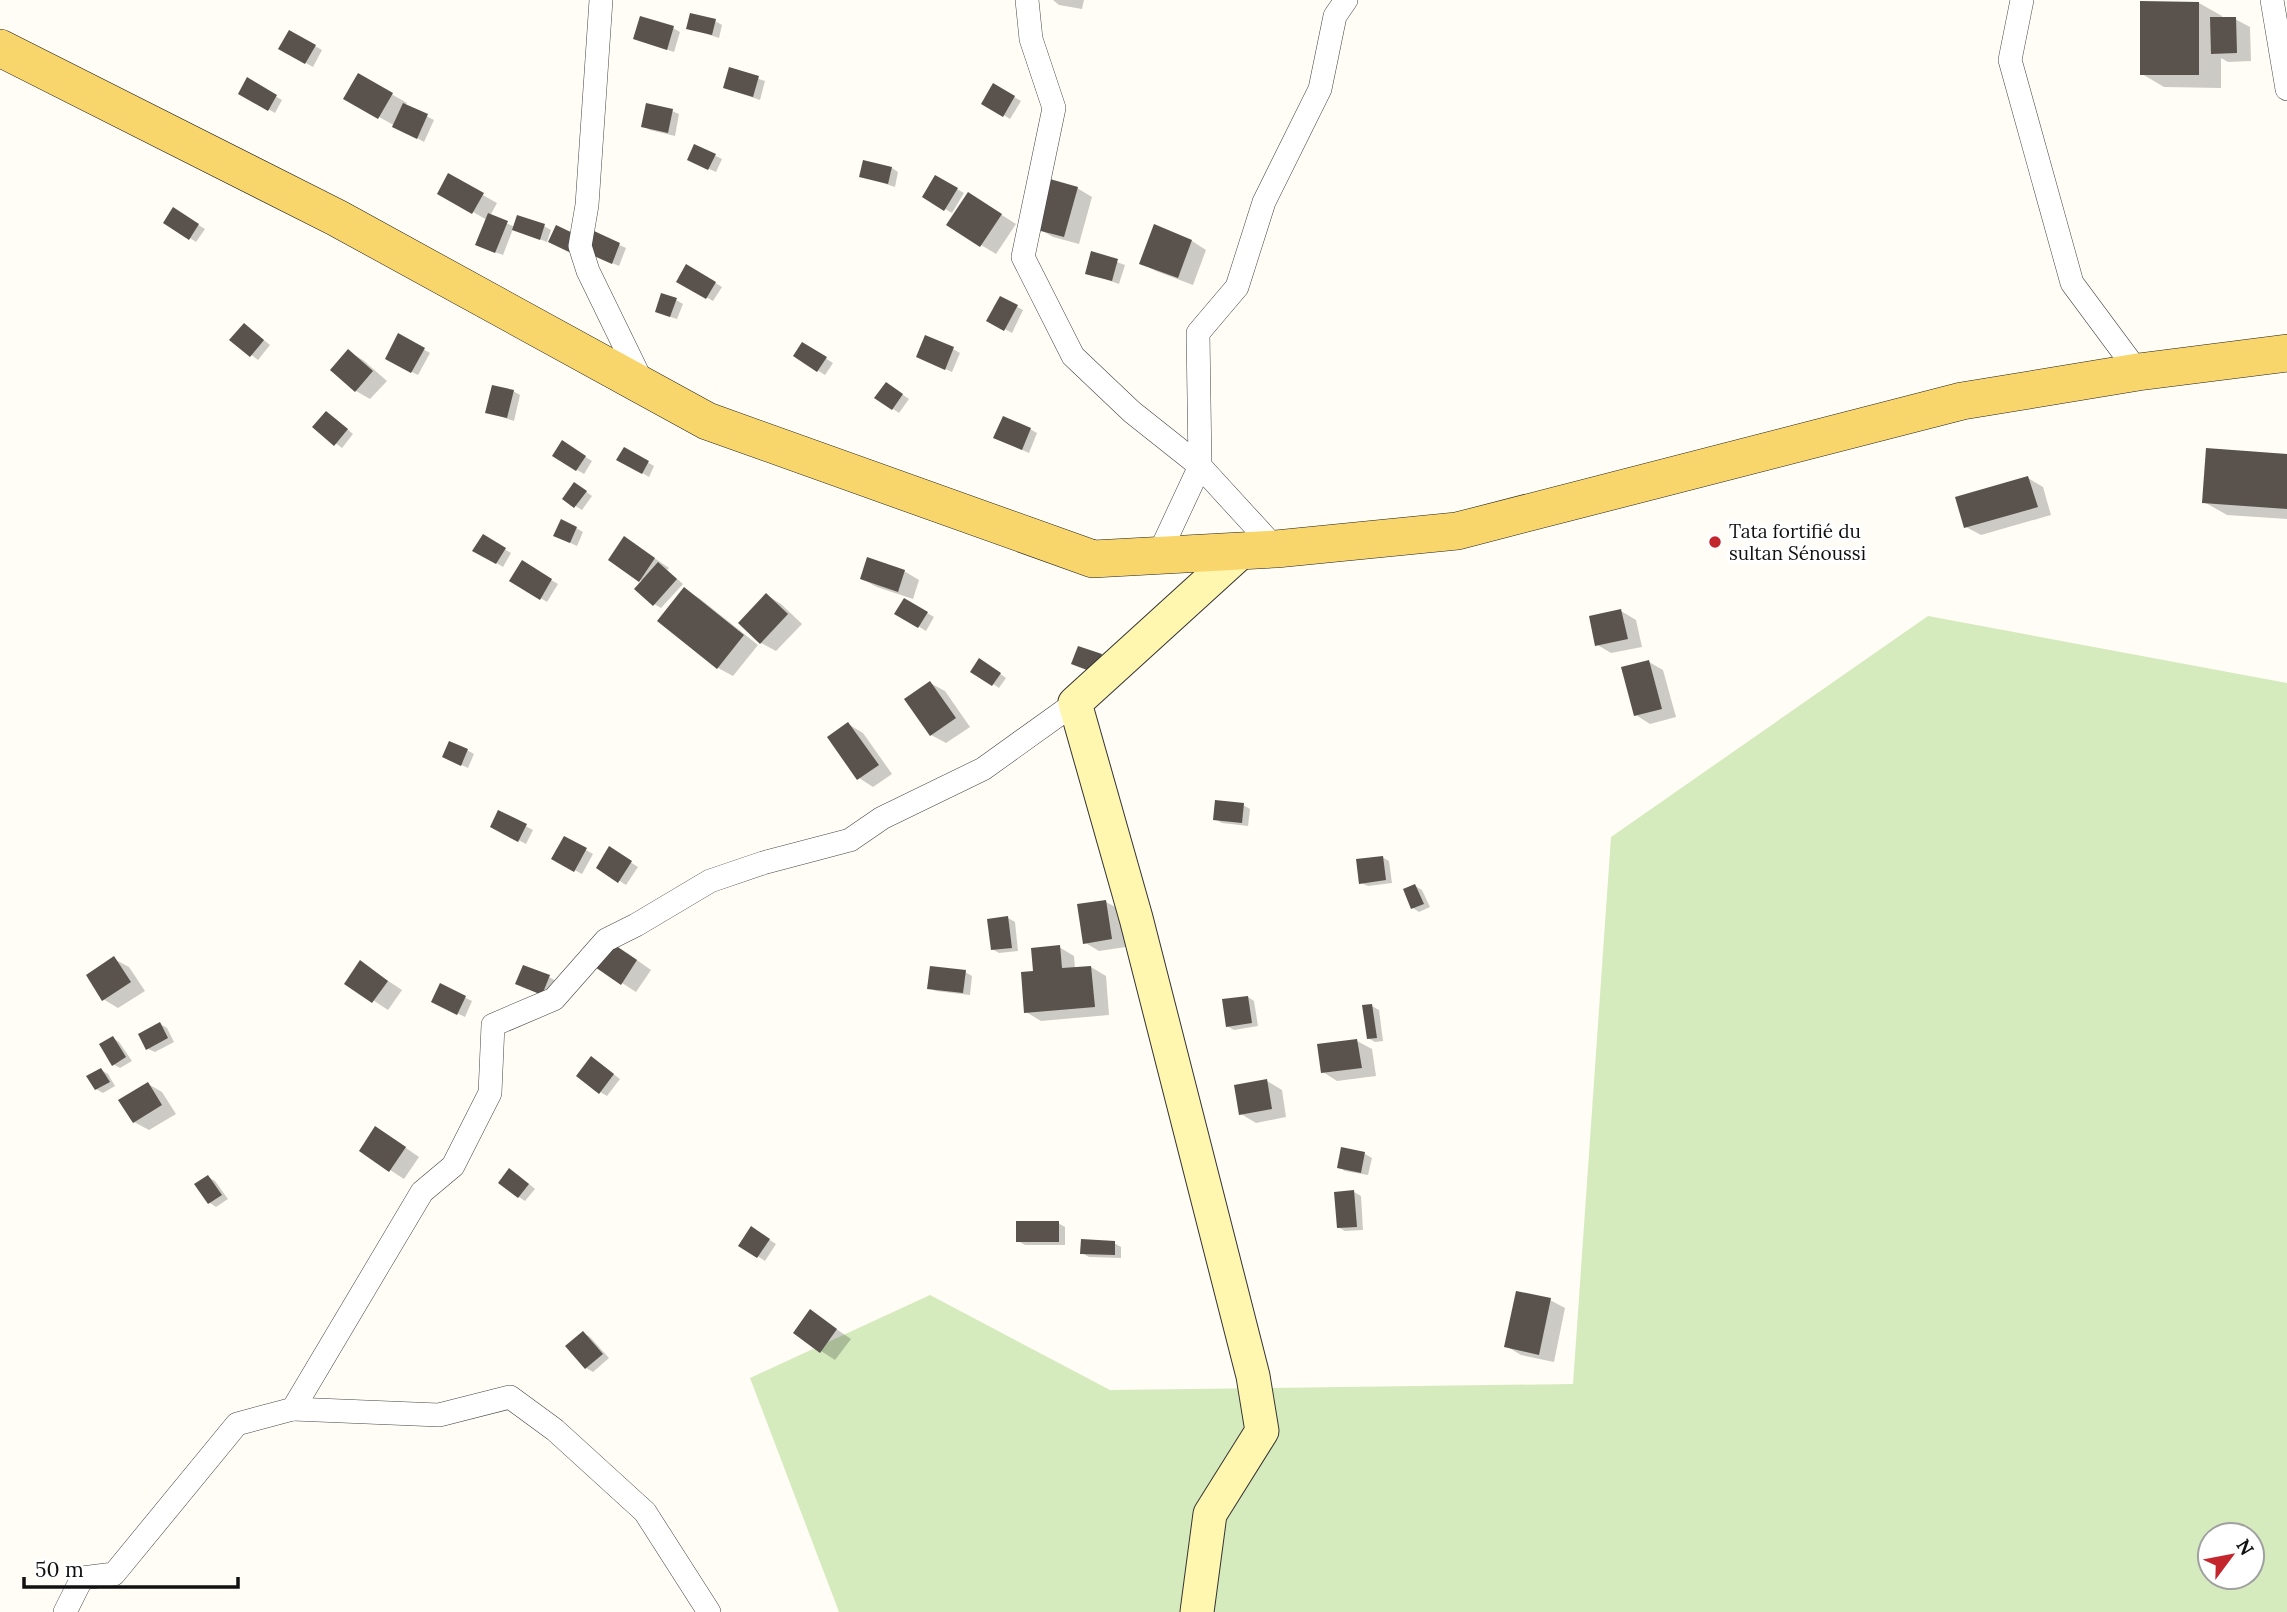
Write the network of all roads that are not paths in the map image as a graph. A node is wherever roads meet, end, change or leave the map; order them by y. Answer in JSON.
{"nodes":[{"id":1,"x":601,"y":0,"type":"edge"},
{"id":2,"x":1027,"y":0,"type":"edge"},
{"id":3,"x":1346,"y":0,"type":"edge"},
{"id":4,"x":2022,"y":0,"type":"edge"},
{"id":5,"x":2272,"y":0,"type":"edge"},
{"id":6,"x":0,"y":48,"type":"edge"},
{"id":7,"x":2287,"y":89,"type":"edge"},
{"id":8,"x":2287,"y":353,"type":"edge"},
{"id":9,"x":2138,"y":372,"type":"junction"},
{"id":10,"x":644,"y":386,"type":"junction"},
{"id":11,"x":1200,"y":466,"type":"junction"},
{"id":12,"x":1259,"y":550,"type":"junction"},
{"id":13,"x":1158,"y":555,"type":"junction"},
{"id":14,"x":1075,"y":704,"type":"junction"},
{"id":15,"x":293,"y":1409,"type":"junction"},
{"id":16,"x":65,"y":1612,"type":"edge"},
{"id":17,"x":709,"y":1612,"type":"edge"},
{"id":18,"x":1197,"y":1612,"type":"edge"}],
"edges":[{"from":1,"to":10,"type":"street"},
{"from":2,"to":11,"type":"street"},
{"from":3,"to":11,"type":"street"},
{"from":4,"to":9,"type":"street"},
{"from":5,"to":7,"type":"street"},
{"from":6,"to":10,"type":"main road"},
{"from":8,"to":9,"type":"main road"},
{"from":9,"to":12,"type":"main road"},
{"from":10,"to":13,"type":"main road"},
{"from":11,"to":12,"type":"street"},
{"from":11,"to":13,"type":"street"},
{"from":12,"to":13,"type":"main road"},
{"from":12,"to":14,"type":"street"},
{"from":14,"to":15,"type":"street"},
{"from":14,"to":18,"type":"street"},
{"from":15,"to":16,"type":"street"},
{"from":15,"to":17,"type":"street"}]}
